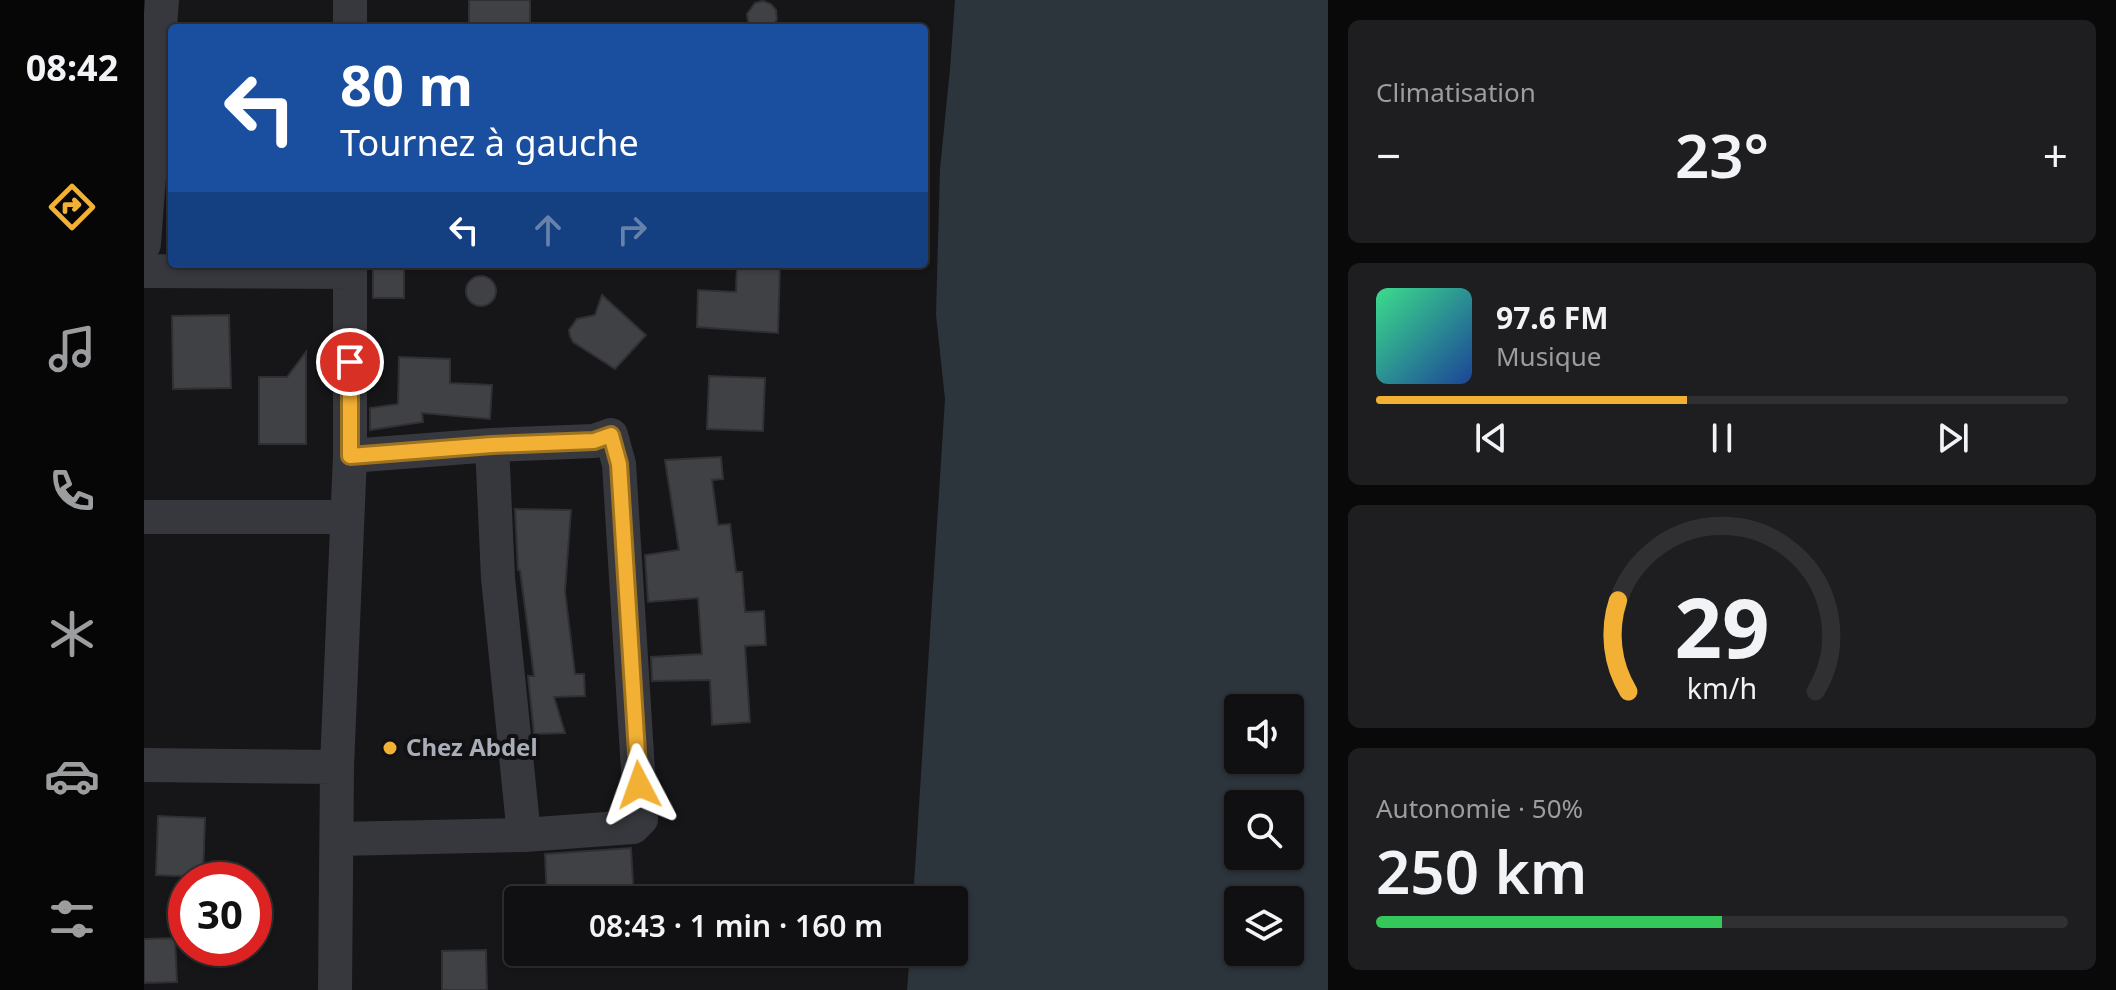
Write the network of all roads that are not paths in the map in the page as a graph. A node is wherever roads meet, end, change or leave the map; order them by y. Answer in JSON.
{"nodes":[{"id":1,"x":350,"y":0,"type":"edge"},
{"id":2,"x":160,"y":23,"type":"edge"},
{"id":3,"x":350,"y":24,"type":"edge"},
{"id":4,"x":144,"y":244,"type":"edge"},
{"id":5,"x":350,"y":268,"type":"edge"},
{"id":6,"x":144,"y":271,"type":"edge"},
{"id":7,"x":492,"y":445,"type":"junction"},
{"id":8,"x":350,"y":456,"type":"junction"},
{"id":9,"x":144,"y":517,"type":"edge"},
{"id":10,"x":346,"y":517,"type":"junction"},
{"id":11,"x":144,"y":765,"type":"edge"},
{"id":12,"x":337,"y":767,"type":"junction"},
{"id":13,"x":524,"y":835,"type":"junction"},
{"id":14,"x":337,"y":839,"type":"junction"},
{"id":15,"x":335,"y":990,"type":"edge"}],
"edges":[{"from":1,"to":3,"type":"street"},
{"from":2,"to":4,"type":"street"},
{"from":5,"to":6,"type":"street"},
{"from":5,"to":8,"type":"street"},
{"from":7,"to":8,"type":"street"},
{"from":7,"to":13,"type":"street"},
{"from":7,"to":13,"type":"street"},
{"from":8,"to":10,"type":"street"},
{"from":9,"to":10,"type":"street"},
{"from":10,"to":12,"type":"street"},
{"from":11,"to":12,"type":"street"},
{"from":12,"to":14,"type":"street"},
{"from":13,"to":14,"type":"street"},
{"from":14,"to":15,"type":"street"}]}
